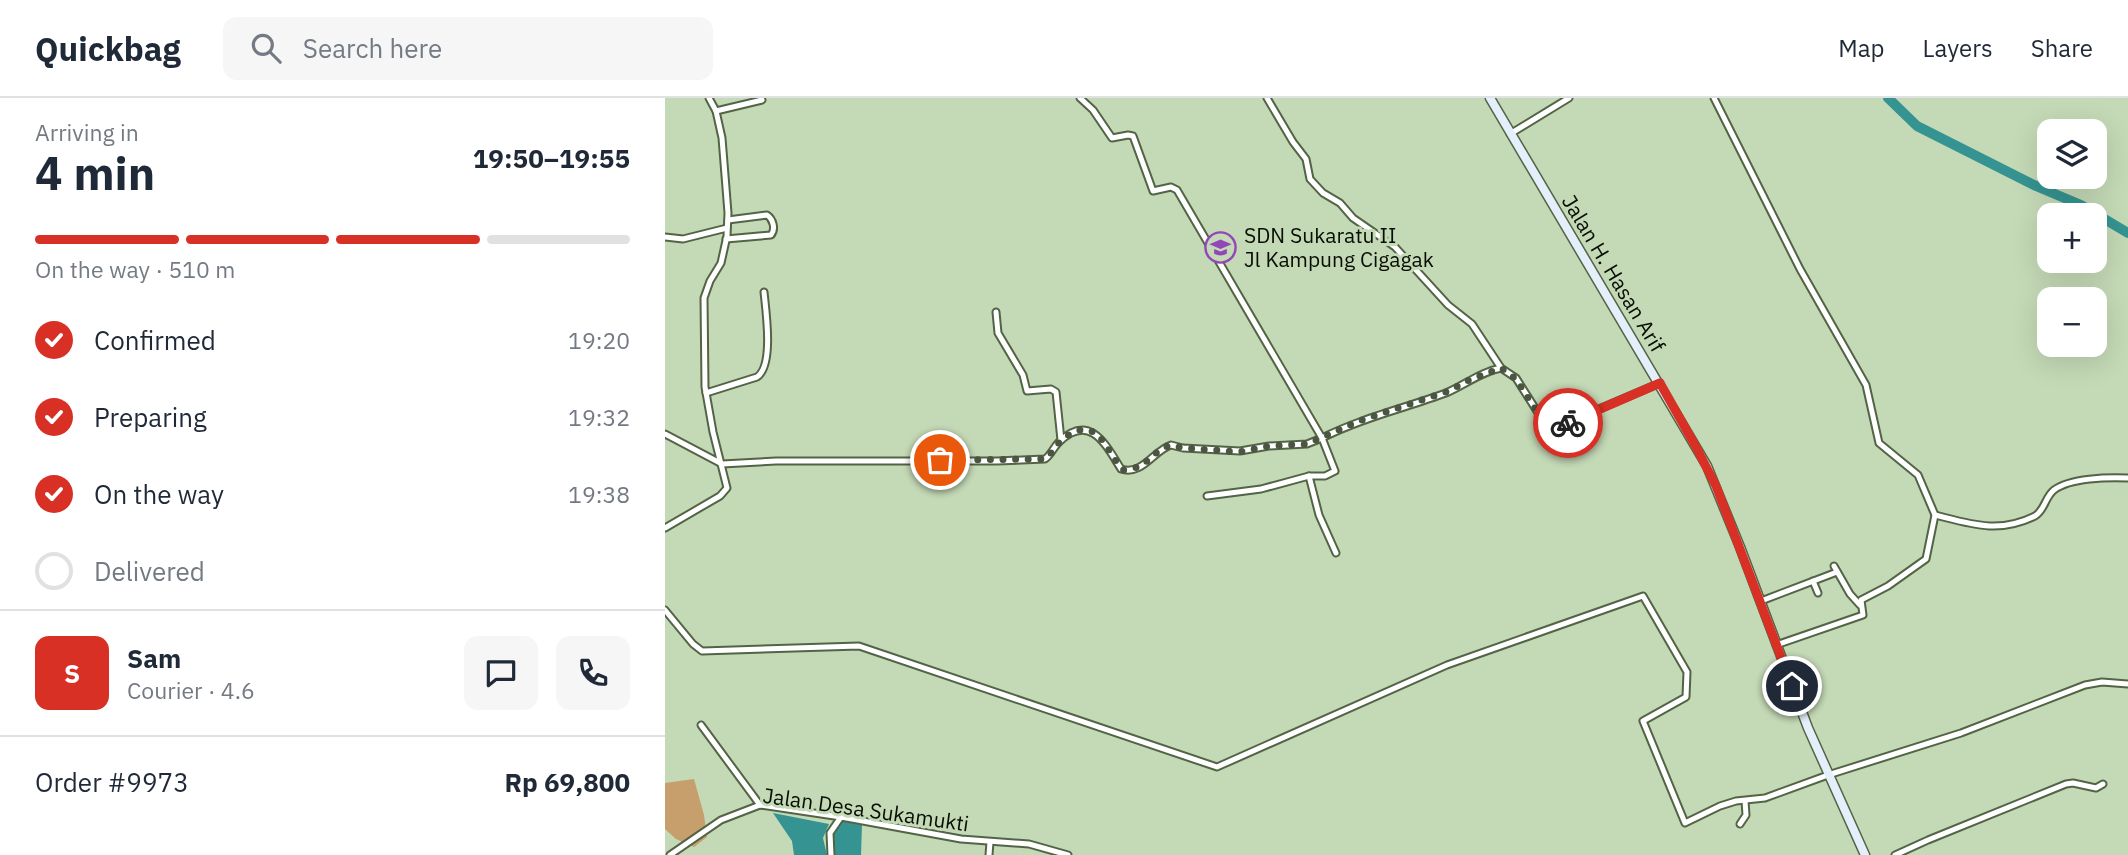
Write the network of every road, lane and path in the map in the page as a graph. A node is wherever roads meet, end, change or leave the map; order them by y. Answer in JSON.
{"nodes":[{"id":1,"x":709,"y":98,"type":"edge"},
{"id":2,"x":1080,"y":98,"type":"edge"},
{"id":3,"x":1267,"y":98,"type":"edge"},
{"id":4,"x":1490,"y":98,"type":"edge"},
{"id":5,"x":1549,"y":98,"type":"edge"},
{"id":6,"x":1569,"y":98,"type":"edge"},
{"id":7,"x":1714,"y":98,"type":"edge"},
{"id":8,"x":762,"y":100,"type":"dead end"},
{"id":9,"x":1553,"y":106,"type":"junction"},
{"id":10,"x":716,"y":111,"type":"junction"},
{"id":11,"x":1510,"y":134,"type":"junction"},
{"id":12,"x":728,"y":220,"type":"junction"},
{"id":13,"x":727,"y":228,"type":"junction"},
{"id":14,"x":665,"y":237,"type":"edge"},
{"id":15,"x":726,"y":239,"type":"junction"},
{"id":16,"x":764,"y":292,"type":"dead end"},
{"id":17,"x":996,"y":312,"type":"dead end"},
{"id":18,"x":1501,"y":368,"type":"junction"},
{"id":19,"x":1660,"y":383,"type":"junction"},
{"id":20,"x":706,"y":393,"type":"junction"},
{"id":21,"x":665,"y":434,"type":"edge"},
{"id":22,"x":1322,"y":438,"type":"junction"},
{"id":23,"x":1061,"y":440,"type":"junction"},
{"id":24,"x":722,"y":464,"type":"junction"},
{"id":25,"x":1308,"y":476,"type":"junction"},
{"id":26,"x":2128,"y":478,"type":"edge"},
{"id":27,"x":1207,"y":496,"type":"dead end"},
{"id":28,"x":1935,"y":515,"type":"junction"},
{"id":29,"x":665,"y":528,"type":"edge"},
{"id":30,"x":1336,"y":553,"type":"dead end"},
{"id":31,"x":1813,"y":582,"type":"junction"},
{"id":32,"x":1818,"y":593,"type":"dead end"},
{"id":33,"x":1761,"y":601,"type":"junction"},
{"id":34,"x":1860,"y":605,"type":"junction"},
{"id":35,"x":665,"y":610,"type":"edge"},
{"id":36,"x":1776,"y":645,"type":"junction"},
{"id":37,"x":2128,"y":684,"type":"edge"},
{"id":38,"x":701,"y":725,"type":"dead end"},
{"id":39,"x":1829,"y":776,"type":"junction"},
{"id":40,"x":2103,"y":784,"type":"dead end"},
{"id":41,"x":1745,"y":801,"type":"junction"},
{"id":42,"x":759,"y":805,"type":"junction"},
{"id":43,"x":841,"y":817,"type":"junction"},
{"id":44,"x":1741,"y":824,"type":"dead end"},
{"id":45,"x":990,"y":842,"type":"junction"},
{"id":46,"x":670,"y":855,"type":"edge"},
{"id":47,"x":831,"y":855,"type":"edge"},
{"id":48,"x":989,"y":855,"type":"edge"},
{"id":49,"x":1068,"y":855,"type":"edge"},
{"id":50,"x":1865,"y":855,"type":"edge"},
{"id":51,"x":1895,"y":855,"type":"edge"}],
"edges":[{"from":1,"to":10,"type":"street"},
{"from":2,"to":22,"type":"street"},
{"from":3,"to":18,"type":"street"},
{"from":4,"to":11,"type":"main road","name":"Jalan H. Hasan Arif"},
{"from":5,"to":9,"type":"street"},
{"from":6,"to":9,"type":"street"},
{"from":7,"to":28,"type":"street"},
{"from":8,"to":10,"type":"street"},
{"from":9,"to":11,"type":"street"},
{"from":10,"to":12,"type":"street"},
{"from":11,"to":19,"type":"main road","name":"Jalan H. Hasan Arif"},
{"from":12,"to":13,"type":"street"},
{"from":12,"to":15,"type":"street"},
{"from":13,"to":14,"type":"street"},
{"from":13,"to":15,"type":"street"},
{"from":15,"to":20,"type":"street"},
{"from":16,"to":20,"type":"street"},
{"from":17,"to":23,"type":"street"},
{"from":18,"to":19,"type":"street"},
{"from":18,"to":22,"type":"street"},
{"from":19,"to":33,"type":"main road","name":"Jalan H. Hasan Arif"},
{"from":20,"to":24,"type":"street"},
{"from":21,"to":24,"type":"street"},
{"from":22,"to":23,"type":"street"},
{"from":22,"to":25,"type":"street"},
{"from":23,"to":24,"type":"street"},
{"from":24,"to":29,"type":"street"},
{"from":25,"to":27,"type":"street"},
{"from":25,"to":30,"type":"street"},
{"from":26,"to":28,"type":"street"},
{"from":28,"to":34,"type":"street"},
{"from":31,"to":32,"type":"street"},
{"from":31,"to":33,"type":"street"},
{"from":31,"to":34,"type":"street"},
{"from":33,"to":36,"type":"main road","name":"Jalan H. Hasan Arif"},
{"from":34,"to":36,"type":"street"},
{"from":35,"to":41,"type":"street"},
{"from":36,"to":39,"type":"main road","name":"Jalan H. Hasan Arif"},
{"from":37,"to":39,"type":"street"},
{"from":38,"to":42,"type":"street"},
{"from":39,"to":41,"type":"street"},
{"from":39,"to":50,"type":"main road","name":"Jalan H. Hasan Arif"},
{"from":40,"to":51,"type":"street"},
{"from":41,"to":44,"type":"street"},
{"from":42,"to":43,"type":"street","name":"Jalan Desa Sukamukti"},
{"from":42,"to":46,"type":"street","name":"Jalan Desa Sukamukti"},
{"from":43,"to":45,"type":"street","name":"Jalan Desa Sukamukti"},
{"from":43,"to":47,"type":"street"},
{"from":45,"to":48,"type":"street"},
{"from":45,"to":49,"type":"street","name":"Jalan Desa Sukamukti"}]}
